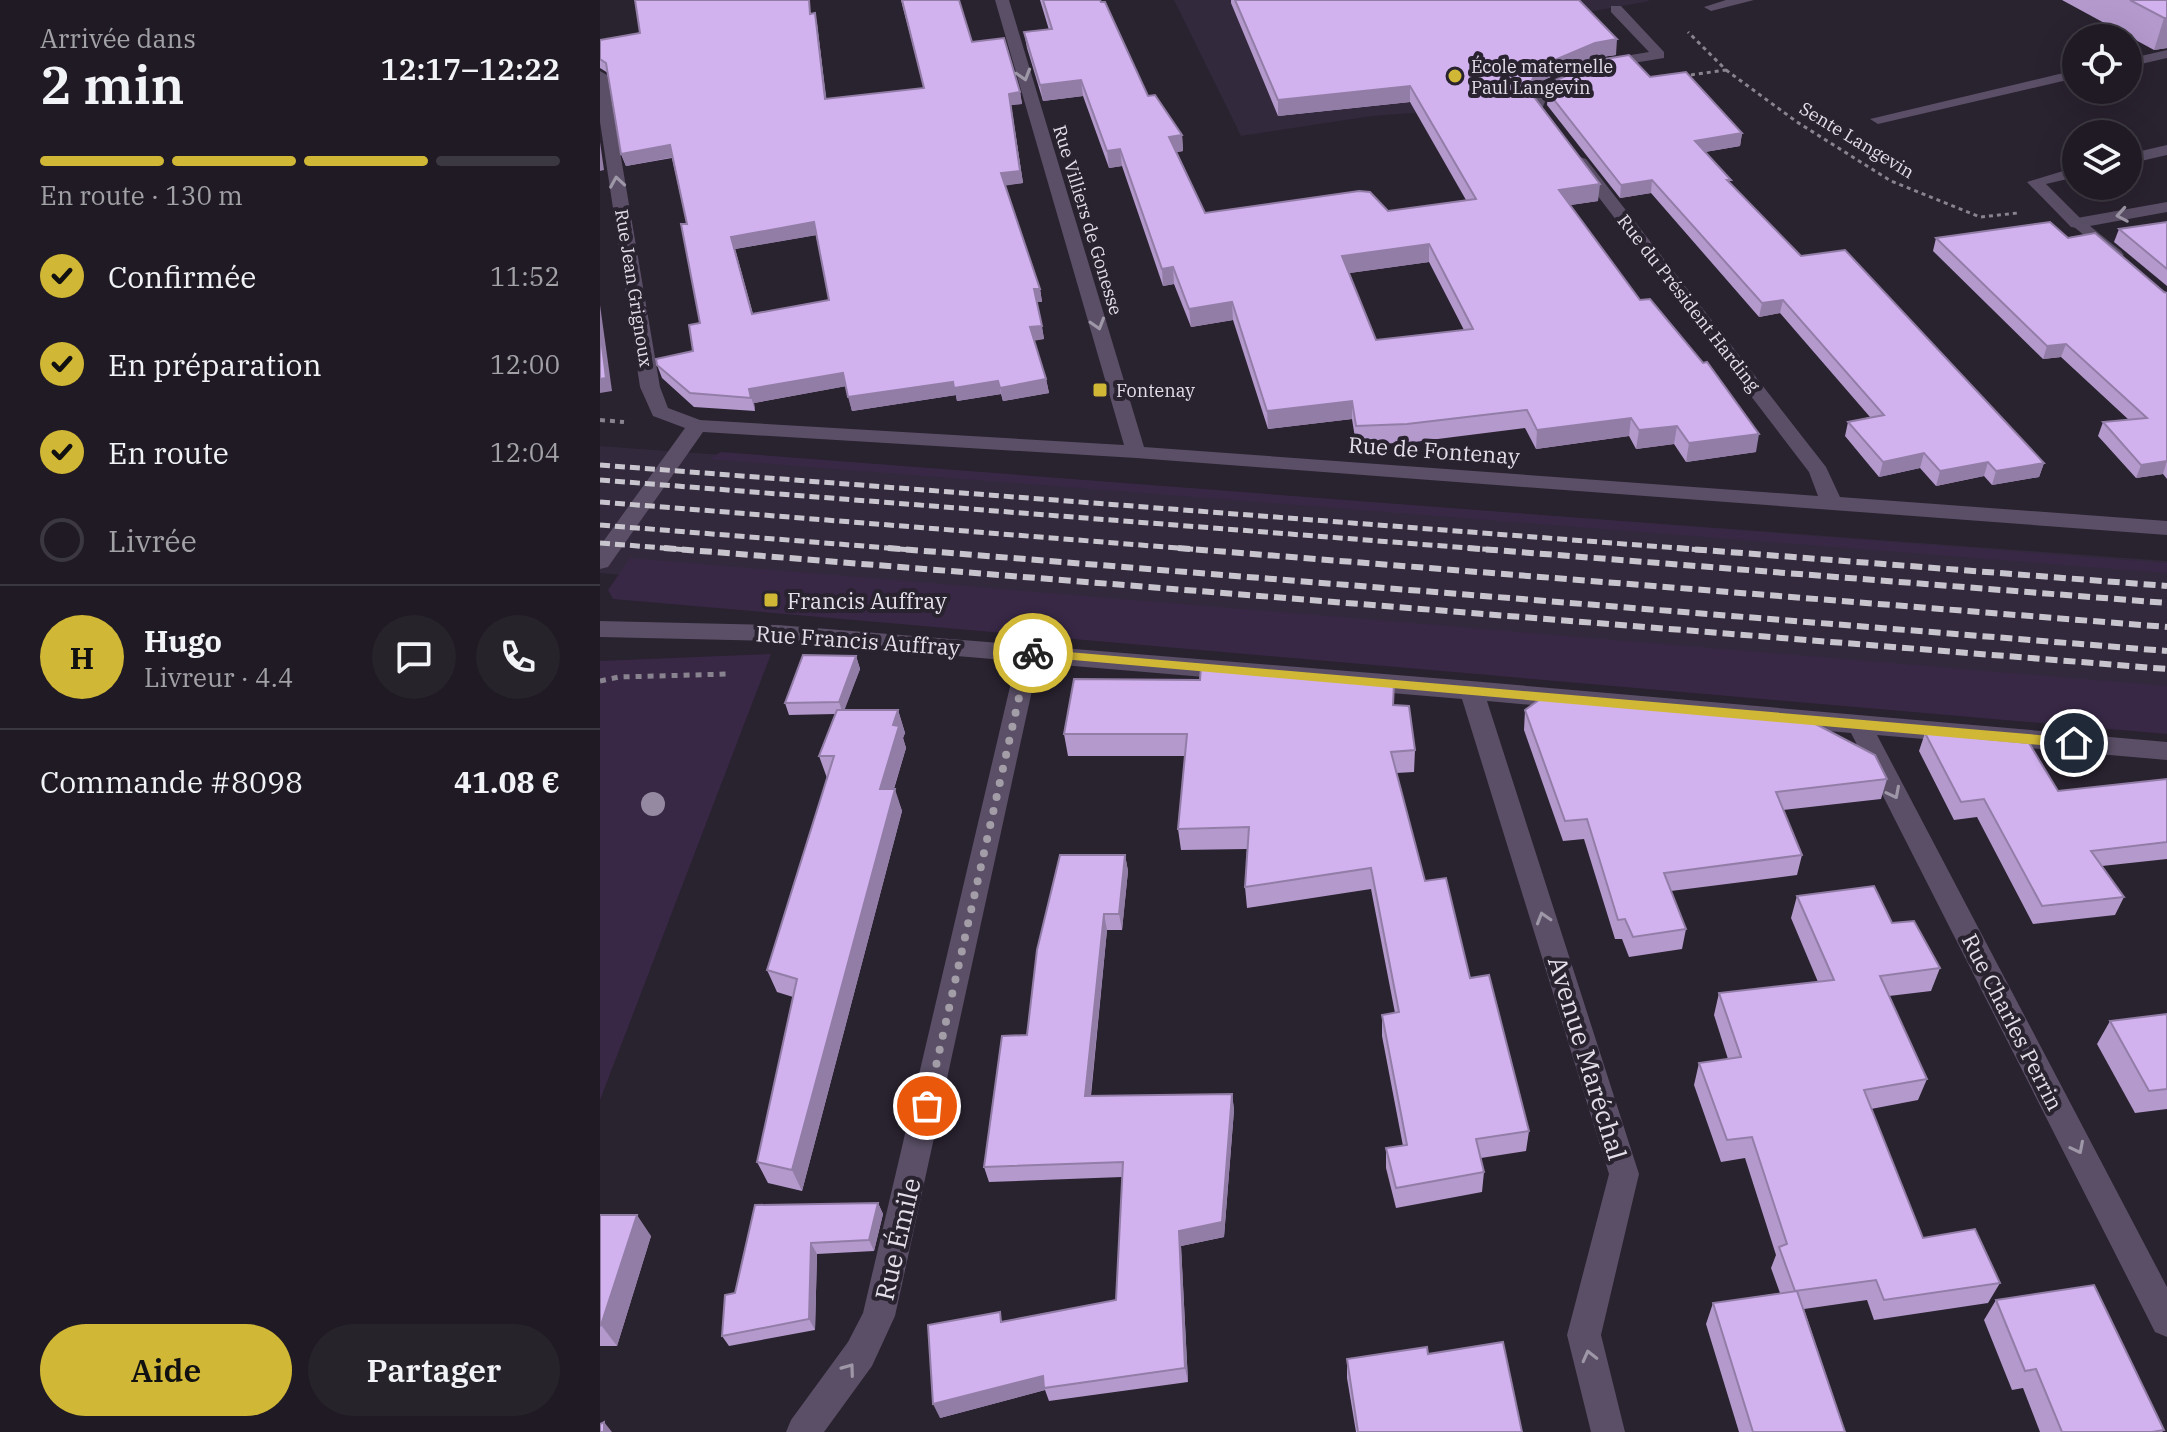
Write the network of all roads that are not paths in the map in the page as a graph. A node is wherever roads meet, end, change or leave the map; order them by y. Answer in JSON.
{"nodes":[{"id":1,"x":1002,"y":0,"type":"edge"},
{"id":2,"x":1747,"y":0,"type":"edge"},
{"id":3,"x":1711,"y":7,"type":"dead end"},
{"id":4,"x":1616,"y":9,"type":"dead end"},
{"id":5,"x":2167,"y":54,"type":"edge"},
{"id":6,"x":2142,"y":60,"type":"edge"},
{"id":7,"x":600,"y":75,"type":"edge"},
{"id":8,"x":2062,"y":77,"type":"edge"},
{"id":9,"x":1542,"y":112,"type":"edge"},
{"id":10,"x":1878,"y":119,"type":"dead end"},
{"id":11,"x":1566,"y":144,"type":"edge"},
{"id":12,"x":2167,"y":150,"type":"edge"},
{"id":13,"x":2142,"y":156,"type":"edge"},
{"id":14,"x":2062,"y":175,"type":"edge"},
{"id":15,"x":2167,"y":207,"type":"edge"},
{"id":16,"x":2077,"y":223,"type":"junction"},
{"id":17,"x":2133,"y":271,"type":"edge"},
{"id":18,"x":697,"y":426,"type":"junction"},
{"id":19,"x":1136,"y":452,"type":"junction"},
{"id":20,"x":1832,"y":504,"type":"junction"},
{"id":21,"x":2167,"y":528,"type":"edge"},
{"id":22,"x":600,"y":562,"type":"edge"},
{"id":23,"x":600,"y":629,"type":"edge"},
{"id":24,"x":1029,"y":653,"type":"junction"},
{"id":25,"x":1471,"y":689,"type":"junction"},
{"id":26,"x":1859,"y":724,"type":"junction"},
{"id":27,"x":2167,"y":751,"type":"edge"},
{"id":28,"x":2167,"y":1321,"type":"edge"},
{"id":29,"x":803,"y":1432,"type":"edge"},
{"id":30,"x":1608,"y":1432,"type":"edge"}],
"edges":[{"from":1,"to":19,"type":"street","name":"Rue Villiers de Gonesse","one_way":true},
{"from":2,"to":3,"type":"street"},
{"from":4,"to":9,"type":"street"},
{"from":5,"to":6,"type":"street"},
{"from":18,"to":7,"type":"street","name":"Rue Jean Grignoux","one_way":true},
{"from":8,"to":10,"type":"street"},
{"from":11,"to":20,"type":"street","name":"Rue du Président Harding"},
{"from":12,"to":13,"type":"street"},
{"from":14,"to":16,"type":"street"},
{"from":15,"to":16,"type":"street","one_way":true},
{"from":16,"to":17,"type":"street"},
{"from":18,"to":19,"type":"street","name":"Rue de Fontenay"},
{"from":18,"to":22,"type":"street"},
{"from":19,"to":20,"type":"street","name":"Rue de Fontenay"},
{"from":20,"to":21,"type":"street","name":"Rue de Fontenay"},
{"from":23,"to":24,"type":"street","name":"Rue Francis Auffray"},
{"from":24,"to":25,"type":"street","name":"Rue Francis Auffray"},
{"from":29,"to":24,"type":"street","name":"Rue Émile","one_way":true},
{"from":25,"to":26,"type":"street","name":"Rue Francis Auffray"},
{"from":30,"to":25,"type":"street","name":"Avenue Maréchal","one_way":true},
{"from":26,"to":27,"type":"street","name":"Rue Francis Auffray"},
{"from":26,"to":28,"type":"street","name":"Rue Charles Perrin","one_way":true}]}
